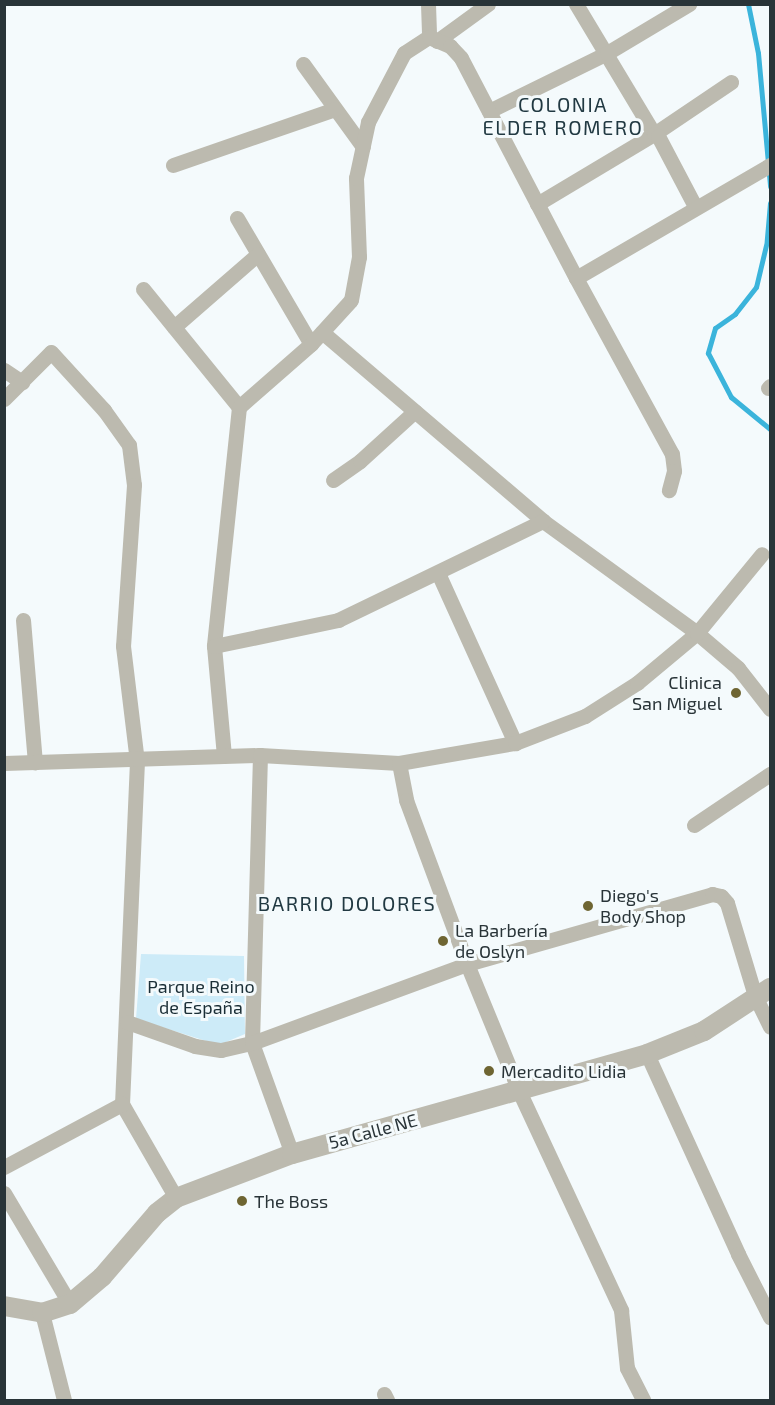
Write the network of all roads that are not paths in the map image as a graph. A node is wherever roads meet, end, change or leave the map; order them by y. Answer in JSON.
{"nodes":[{"id":1,"x":428,"y":4,"type":"edge"},
{"id":2,"x":489,"y":4,"type":"edge"},
{"id":3,"x":576,"y":4,"type":"edge"},
{"id":4,"x":688,"y":4,"type":"edge"},
{"id":5,"x":433,"y":39,"type":"junction"},
{"id":6,"x":607,"y":53,"type":"junction"},
{"id":7,"x":303,"y":64,"type":"dead end"},
{"id":8,"x":731,"y":82,"type":"dead end"},
{"id":9,"x":335,"y":109,"type":"junction"},
{"id":10,"x":489,"y":111,"type":"junction"},
{"id":11,"x":654,"y":134,"type":"junction"},
{"id":12,"x":363,"y":147,"type":"junction"},
{"id":13,"x":173,"y":165,"type":"dead end"},
{"id":14,"x":771,"y":165,"type":"edge"},
{"id":15,"x":537,"y":204,"type":"junction"},
{"id":16,"x":696,"y":208,"type":"junction"},
{"id":17,"x":237,"y":218,"type":"dead end"},
{"id":18,"x":258,"y":254,"type":"junction"},
{"id":19,"x":576,"y":278,"type":"junction"},
{"id":20,"x":143,"y":289,"type":"dead end"},
{"id":21,"x":174,"y":327,"type":"junction"},
{"id":22,"x":317,"y":338,"type":"junction"},
{"id":23,"x":4,"y":370,"type":"edge"},
{"id":24,"x":22,"y":382,"type":"junction"},
{"id":25,"x":4,"y":399,"type":"edge"},
{"id":26,"x":239,"y":408,"type":"junction"},
{"id":27,"x":415,"y":411,"type":"junction"},
{"id":28,"x":333,"y":480,"type":"dead end"},
{"id":29,"x":669,"y":490,"type":"dead end"},
{"id":30,"x":543,"y":521,"type":"junction"},
{"id":31,"x":762,"y":554,"type":"dead end"},
{"id":32,"x":438,"y":573,"type":"junction"},
{"id":33,"x":23,"y":620,"type":"dead end"},
{"id":34,"x":698,"y":633,"type":"junction"},
{"id":35,"x":214,"y":646,"type":"junction"},
{"id":36,"x":771,"y":709,"type":"edge"},
{"id":37,"x":515,"y":743,"type":"junction"},
{"id":38,"x":260,"y":755,"type":"junction"},
{"id":39,"x":224,"y":756,"type":"junction"},
{"id":40,"x":137,"y":761,"type":"junction"},
{"id":41,"x":35,"y":762,"type":"junction"},
{"id":42,"x":4,"y":763,"type":"edge"},
{"id":43,"x":399,"y":763,"type":"junction"},
{"id":44,"x":771,"y":774,"type":"edge"},
{"id":45,"x":694,"y":825,"type":"dead end"},
{"id":46,"x":467,"y":964,"type":"junction"},
{"id":47,"x":763,"y":992,"type":"edge"},
{"id":48,"x":127,"y":1022,"type":"junction"},
{"id":49,"x":771,"y":1027,"type":"edge"},
{"id":50,"x":252,"y":1043,"type":"junction"},
{"id":51,"x":647,"y":1054,"type":"junction"},
{"id":52,"x":519,"y":1091,"type":"junction"},
{"id":53,"x":123,"y":1104,"type":"junction"},
{"id":54,"x":292,"y":1154,"type":"junction"},
{"id":55,"x":4,"y":1167,"type":"edge"},
{"id":56,"x":4,"y":1193,"type":"edge"},
{"id":57,"x":176,"y":1198,"type":"junction"},
{"id":58,"x":70,"y":1305,"type":"junction"},
{"id":59,"x":4,"y":1306,"type":"edge"},
{"id":60,"x":42,"y":1312,"type":"junction"},
{"id":61,"x":771,"y":1317,"type":"edge"},
{"id":62,"x":64,"y":1401,"type":"edge"},
{"id":63,"x":643,"y":1401,"type":"edge"}],
"edges":[{"from":1,"to":5,"type":"street"},
{"from":2,"to":5,"type":"street"},
{"from":3,"to":6,"type":"street"},
{"from":4,"to":6,"type":"street"},
{"from":5,"to":10,"type":"street"},
{"from":5,"to":12,"type":"street"},
{"from":6,"to":10,"type":"street"},
{"from":6,"to":11,"type":"street"},
{"from":7,"to":9,"type":"street"},
{"from":8,"to":11,"type":"street"},
{"from":9,"to":12,"type":"street"},
{"from":9,"to":13,"type":"street"},
{"from":10,"to":15,"type":"street"},
{"from":11,"to":15,"type":"street"},
{"from":11,"to":16,"type":"street"},
{"from":12,"to":22,"type":"street"},
{"from":14,"to":16,"type":"street"},
{"from":15,"to":19,"type":"street"},
{"from":16,"to":19,"type":"street"},
{"from":17,"to":18,"type":"street"},
{"from":18,"to":21,"type":"street"},
{"from":18,"to":22,"type":"street"},
{"from":19,"to":29,"type":"street"},
{"from":20,"to":21,"type":"street"},
{"from":21,"to":26,"type":"street"},
{"from":22,"to":26,"type":"street"},
{"from":22,"to":27,"type":"street"},
{"from":23,"to":24,"type":"street"},
{"from":24,"to":25,"type":"street"},
{"from":24,"to":40,"type":"street"},
{"from":26,"to":35,"type":"street"},
{"from":27,"to":28,"type":"street"},
{"from":27,"to":30,"type":"street"},
{"from":30,"to":32,"type":"street"},
{"from":30,"to":34,"type":"street"},
{"from":31,"to":34,"type":"street"},
{"from":32,"to":35,"type":"street"},
{"from":32,"to":37,"type":"street"},
{"from":33,"to":41,"type":"street"},
{"from":34,"to":36,"type":"street"},
{"from":34,"to":37,"type":"street"},
{"from":35,"to":39,"type":"street"},
{"from":37,"to":43,"type":"street"},
{"from":38,"to":39,"type":"street"},
{"from":38,"to":43,"type":"street"},
{"from":38,"to":50,"type":"street"},
{"from":39,"to":40,"type":"street"},
{"from":40,"to":41,"type":"street"},
{"from":40,"to":48,"type":"street"},
{"from":41,"to":42,"type":"street"},
{"from":43,"to":46,"type":"street"},
{"from":44,"to":45,"type":"street"},
{"from":46,"to":47,"type":"street"},
{"from":46,"to":50,"type":"street"},
{"from":46,"to":52,"type":"street"},
{"from":47,"to":49,"type":"street"},
{"from":47,"to":51,"type":"street","name":"5a Calle NE"},
{"from":48,"to":50,"type":"street"},
{"from":48,"to":53,"type":"street"},
{"from":50,"to":54,"type":"street"},
{"from":51,"to":52,"type":"street","name":"5a Calle NE"},
{"from":51,"to":61,"type":"street"},
{"from":52,"to":54,"type":"street","name":"5a Calle NE"},
{"from":52,"to":63,"type":"street"},
{"from":53,"to":55,"type":"street"},
{"from":53,"to":57,"type":"street"},
{"from":54,"to":57,"type":"street","name":"5a Calle NE"},
{"from":56,"to":58,"type":"street"},
{"from":57,"to":58,"type":"street","name":"5a Calle NE"},
{"from":58,"to":60,"type":"street","name":"5a Calle NE"},
{"from":59,"to":60,"type":"street","name":"5a Calle NE"},
{"from":60,"to":62,"type":"street"}]}
